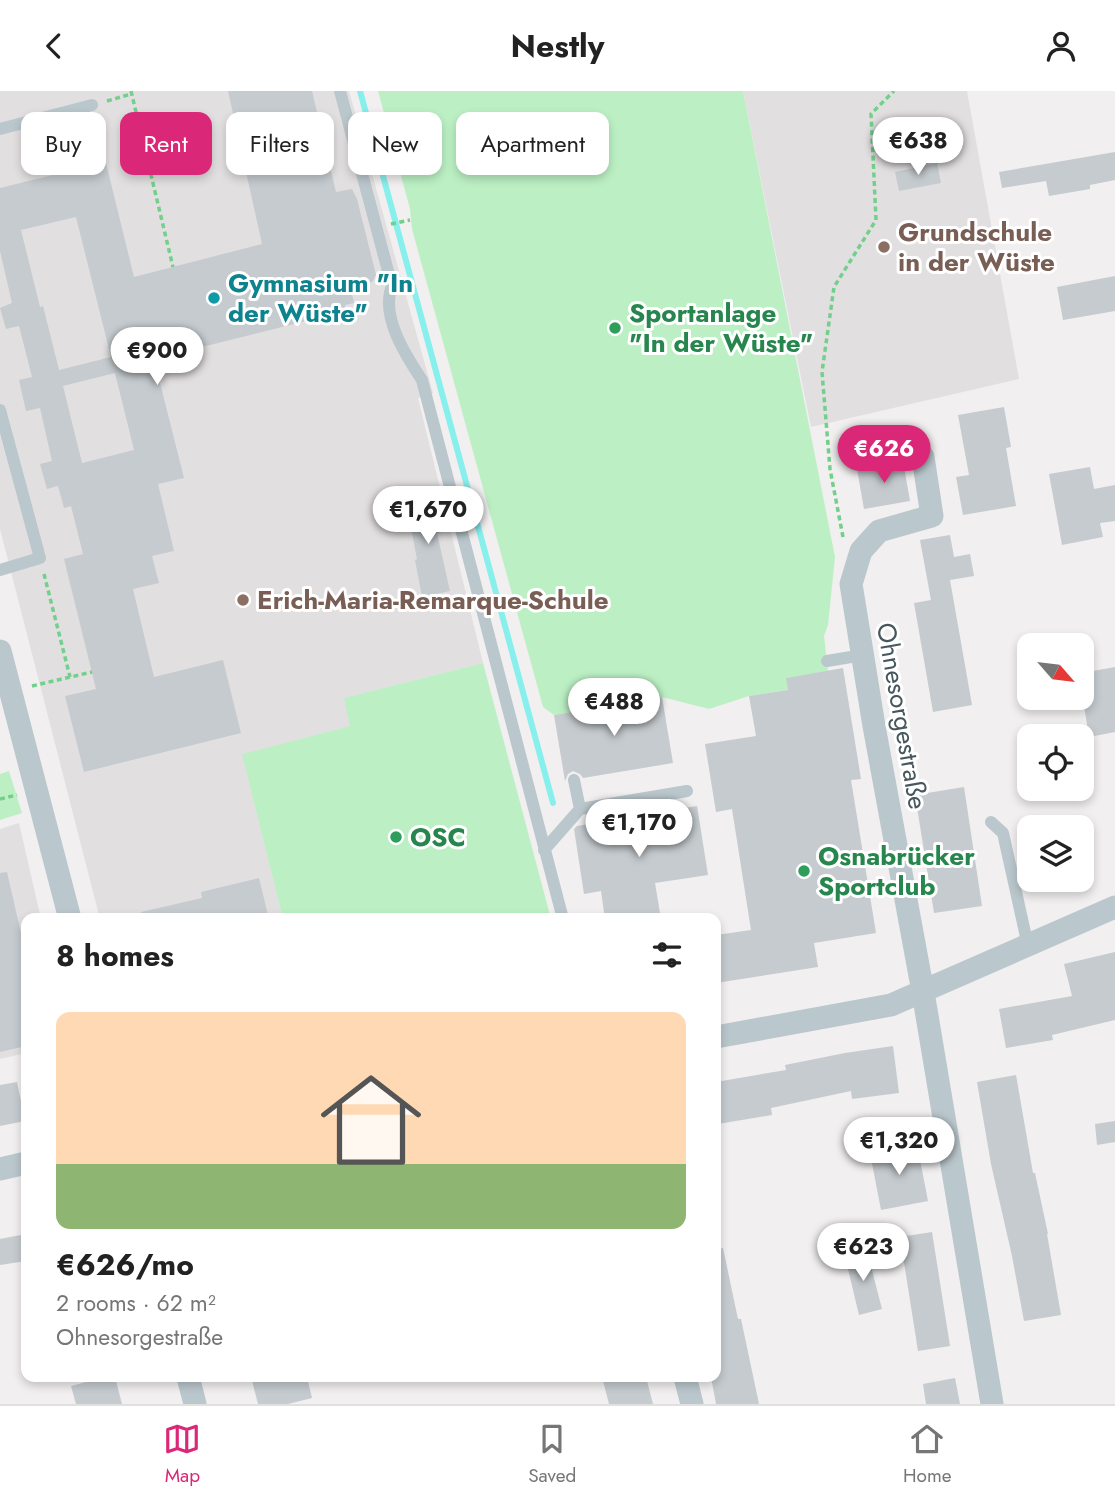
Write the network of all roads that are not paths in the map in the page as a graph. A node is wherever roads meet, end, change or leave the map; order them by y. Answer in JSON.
{"nodes":[{"id":1,"x":340,"y":91,"type":"edge"},
{"id":2,"x":92,"y":105,"type":"road end"},
{"id":3,"x":0,"y":129,"type":"edge"},
{"id":4,"x":0,"y":410,"type":"edge"},
{"id":5,"x":922,"y":457,"type":"dead end"},
{"id":6,"x":0,"y":570,"type":"edge"},
{"id":7,"x":0,"y":651,"type":"edge"},
{"id":8,"x":863,"y":655,"type":"junction"},
{"id":9,"x":827,"y":661,"type":"dead end"},
{"id":10,"x":574,"y":780,"type":"dead end"},
{"id":11,"x":687,"y":791,"type":"dead end"},
{"id":12,"x":580,"y":809,"type":"junction"},
{"id":13,"x":991,"y":822,"type":"dead end"},
{"id":14,"x":544,"y":850,"type":"junction"},
{"id":15,"x":1115,"y":907,"type":"edge"},
{"id":16,"x":68,"y":913,"type":"edge"},
{"id":17,"x":561,"y":913,"type":"edge"},
{"id":18,"x":1028,"y":946,"type":"junction"},
{"id":19,"x":923,"y":992,"type":"junction"},
{"id":20,"x":721,"y":1036,"type":"edge"},
{"id":21,"x":21,"y":1164,"type":"edge"},
{"id":22,"x":0,"y":1169,"type":"edge"},
{"id":23,"x":189,"y":1382,"type":"edge"},
{"id":24,"x":686,"y":1382,"type":"edge"},
{"id":25,"x":195,"y":1404,"type":"edge"},
{"id":26,"x":692,"y":1404,"type":"edge"},
{"id":27,"x":992,"y":1404,"type":"edge"}],
"edges":[{"from":1,"to":14,"type":"lane"},
{"from":2,"to":3,"type":"lane"},
{"from":4,"to":6,"type":"lane"},
{"from":5,"to":8,"type":"street","name":"Ohnesorgestraße"},
{"from":7,"to":16,"type":"street"},
{"from":8,"to":9,"type":"lane"},
{"from":8,"to":19,"type":"street","name":"Ohnesorgestraße"},
{"from":10,"to":12,"type":"lane"},
{"from":11,"to":12,"type":"lane"},
{"from":12,"to":14,"type":"lane"},
{"from":13,"to":18,"type":"lane"},
{"from":14,"to":17,"type":"lane"},
{"from":15,"to":18,"type":"street"},
{"from":18,"to":19,"type":"street"},
{"from":19,"to":20,"type":"street"},
{"from":19,"to":27,"type":"street","name":"Ohnesorgestraße"},
{"from":21,"to":22,"type":"street"},
{"from":23,"to":25,"type":"street"},
{"from":24,"to":26,"type":"street"}]}
